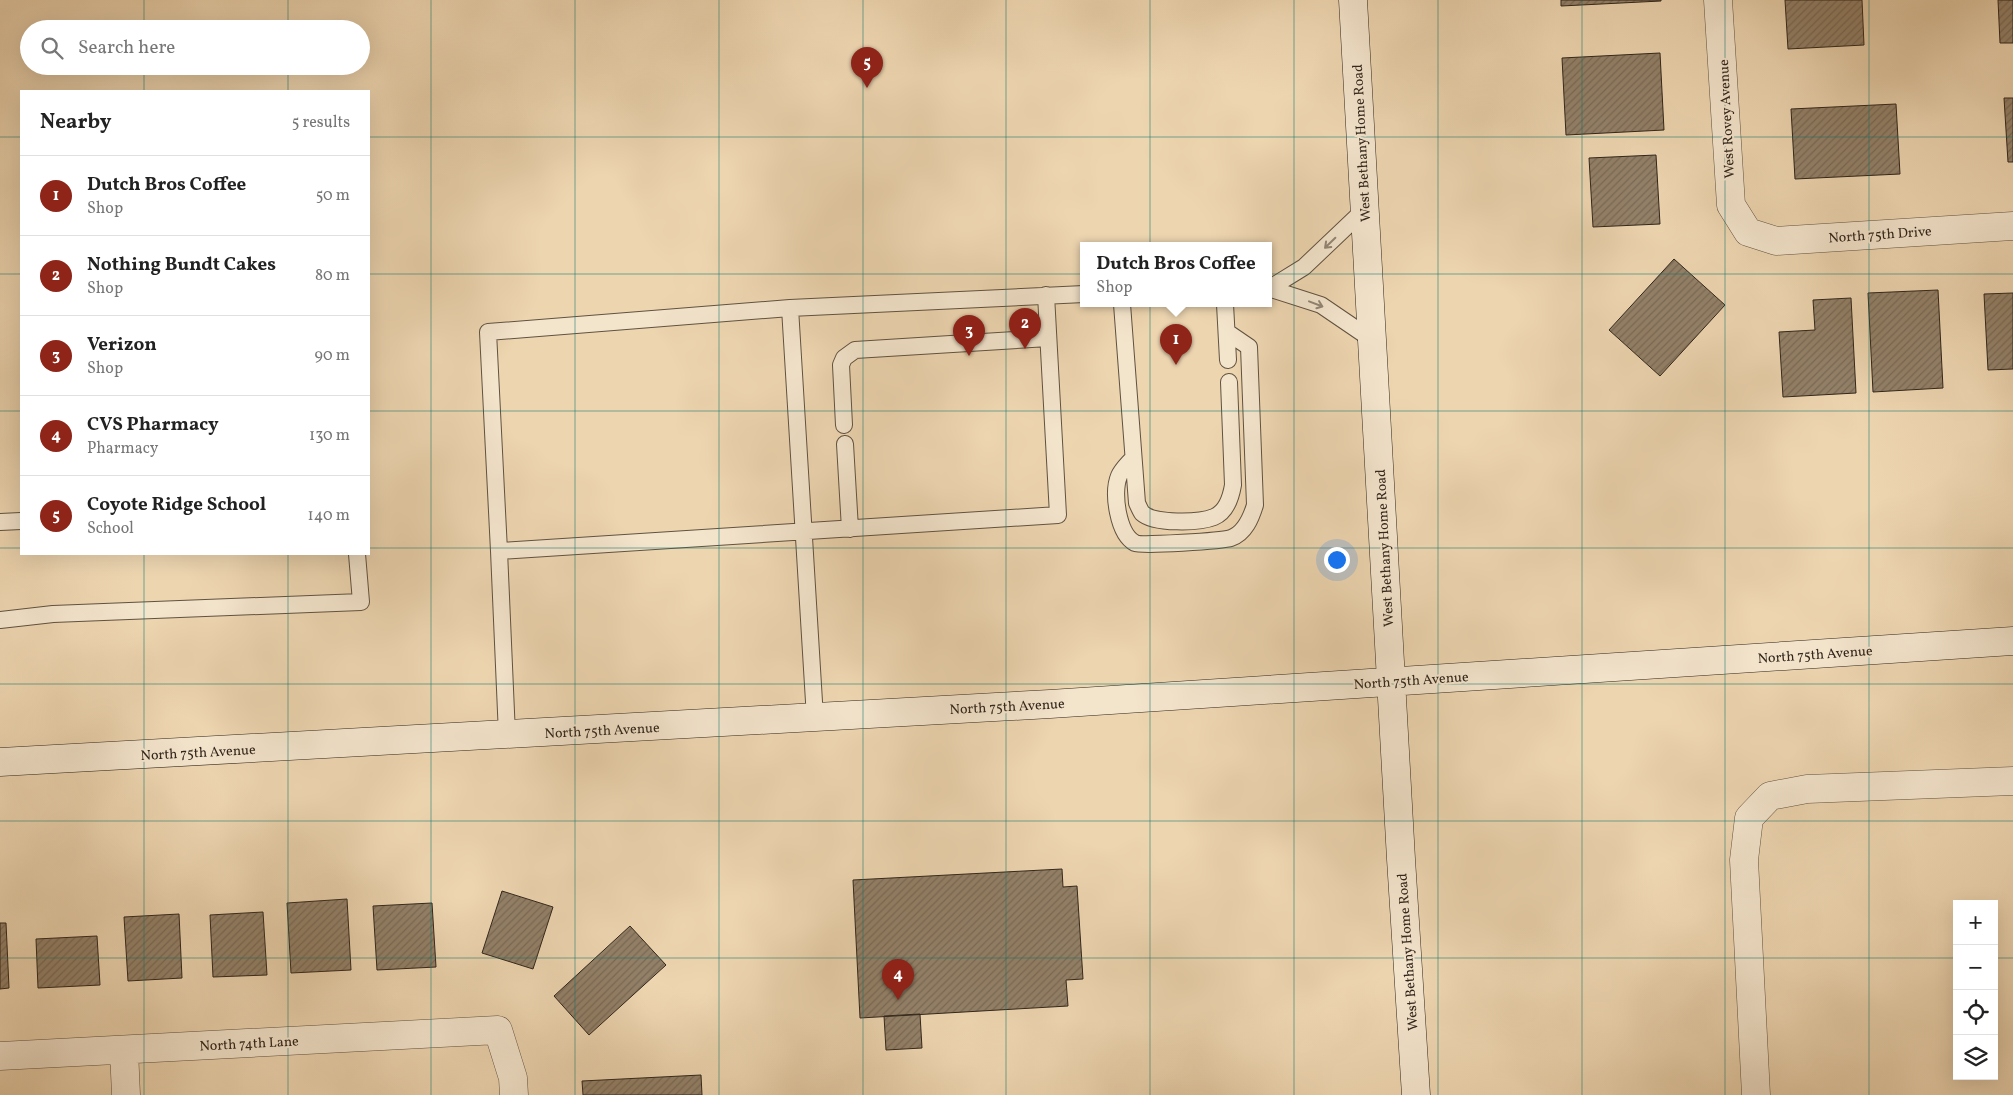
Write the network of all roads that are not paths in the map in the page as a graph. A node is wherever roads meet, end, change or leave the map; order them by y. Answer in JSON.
{"nodes":[{"id":1,"x":1353,"y":0,"type":"edge"},
{"id":2,"x":1718,"y":0,"type":"edge"},
{"id":3,"x":1365,"y":209,"type":"junction"},
{"id":4,"x":2013,"y":226,"type":"edge"},
{"id":5,"x":1748,"y":232,"type":"joint"},
{"id":6,"x":1272,"y":286,"type":"edge"},
{"id":7,"x":1272,"y":289,"type":"edge"},
{"id":8,"x":1080,"y":294,"type":"edge"},
{"id":9,"x":1046,"y":295,"type":"junction"},
{"id":10,"x":1122,"y":307,"type":"edge"},
{"id":11,"x":1226,"y":307,"type":"edge"},
{"id":12,"x":790,"y":308,"type":"junction"},
{"id":13,"x":1226,"y":332,"type":"junction"},
{"id":14,"x":1048,"y":338,"type":"junction"},
{"id":15,"x":1371,"y":339,"type":"junction"},
{"id":16,"x":1228,"y":360,"type":"dead end"},
{"id":17,"x":1229,"y":382,"type":"dead end"},
{"id":18,"x":844,"y":425,"type":"dead end"},
{"id":19,"x":845,"y":444,"type":"dead end"},
{"id":20,"x":1133,"y":458,"type":"junction"},
{"id":21,"x":20,"y":521,"type":"edge"},
{"id":22,"x":0,"y":522,"type":"edge"},
{"id":23,"x":850,"y":529,"type":"junction"},
{"id":24,"x":804,"y":532,"type":"junction"},
{"id":25,"x":499,"y":551,"type":"junction"},
{"id":26,"x":357,"y":555,"type":"edge"},
{"id":27,"x":0,"y":620,"type":"edge"},
{"id":28,"x":2013,"y":641,"type":"edge"},
{"id":29,"x":1392,"y":682,"type":"junction"},
{"id":30,"x":816,"y":718,"type":"junction"},
{"id":31,"x":507,"y":735,"type":"junction"},
{"id":32,"x":0,"y":762,"type":"edge"},
{"id":33,"x":2013,"y":781,"type":"edge"},
{"id":34,"x":124,"y":1050,"type":"junction"},
{"id":35,"x":0,"y":1056,"type":"edge"},
{"id":36,"x":126,"y":1095,"type":"edge"},
{"id":37,"x":514,"y":1095,"type":"edge"},
{"id":38,"x":1416,"y":1095,"type":"edge"},
{"id":39,"x":1756,"y":1095,"type":"edge"}],
"edges":[{"from":1,"to":3,"type":"main road","name":"West Bethany Home Road"},
{"from":2,"to":5,"type":"main road","name":"West Rovey Avenue"},
{"from":3,"to":6,"type":"lane","one_way":true},
{"from":3,"to":15,"type":"main road","name":"West Bethany Home Road"},
{"from":4,"to":5,"type":"main road","name":"North 75th Drive"},
{"from":7,"to":15,"type":"lane","one_way":true},
{"from":8,"to":9,"type":"lane"},
{"from":9,"to":12,"type":"lane"},
{"from":9,"to":14,"type":"lane"},
{"from":10,"to":20,"type":"lane"},
{"from":11,"to":13,"type":"lane"},
{"from":12,"to":24,"type":"lane"},
{"from":12,"to":25,"type":"lane"},
{"from":13,"to":16,"type":"lane"},
{"from":13,"to":20,"type":"lane"},
{"from":14,"to":18,"type":"lane"},
{"from":14,"to":23,"type":"lane"},
{"from":15,"to":29,"type":"main road","name":"West Bethany Home Road"},
{"from":17,"to":20,"type":"lane"},
{"from":19,"to":23,"type":"lane"},
{"from":21,"to":22,"type":"lane"},
{"from":23,"to":24,"type":"lane"},
{"from":24,"to":25,"type":"lane"},
{"from":24,"to":30,"type":"lane"},
{"from":25,"to":31,"type":"lane"},
{"from":26,"to":27,"type":"lane"},
{"from":28,"to":29,"type":"main road","name":"North 75th Avenue"},
{"from":29,"to":30,"type":"main road","name":"North 75th Avenue"},
{"from":29,"to":38,"type":"main road","name":"West Bethany Home Road"},
{"from":30,"to":31,"type":"main road","name":"North 75th Avenue"},
{"from":31,"to":32,"type":"main road","name":"North 75th Avenue"},
{"from":33,"to":39,"type":"main road"},
{"from":34,"to":35,"type":"main road","name":"North 74th Lane"},
{"from":34,"to":36,"type":"main road"},
{"from":34,"to":37,"type":"main road","name":"North 74th Lane"}]}
